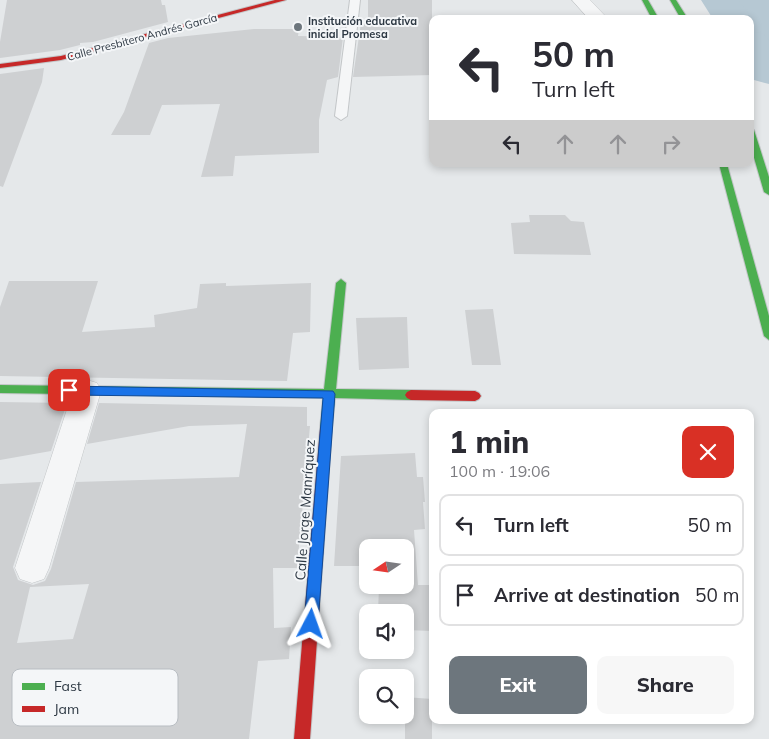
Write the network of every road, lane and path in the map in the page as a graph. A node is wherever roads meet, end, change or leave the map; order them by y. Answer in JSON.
{"nodes":[{"id":1,"x":282,"y":0,"type":"edge"},
{"id":2,"x":355,"y":0,"type":"edge"},
{"id":3,"x":580,"y":0,"type":"edge"},
{"id":4,"x":645,"y":0,"type":"edge"},
{"id":5,"x":673,"y":0,"type":"edge"},
{"id":6,"x":596,"y":15,"type":"edge"},
{"id":7,"x":654,"y":15,"type":"edge"},
{"id":8,"x":682,"y":15,"type":"edge"},
{"id":9,"x":0,"y":66,"type":"edge"},
{"id":10,"x":341,"y":116,"type":"dead end"},
{"id":11,"x":754,"y":143,"type":"edge"},
{"id":12,"x":724,"y":167,"type":"edge"},
{"id":13,"x":769,"y":192,"type":"edge"},
{"id":14,"x":341,"y":283,"type":"dead end"},
{"id":15,"x":769,"y":336,"type":"edge"},
{"id":16,"x":0,"y":389,"type":"edge"},
{"id":17,"x":86,"y":391,"type":"junction"},
{"id":18,"x":329,"y":394,"type":"junction"},
{"id":19,"x":475,"y":396,"type":"dead end"},
{"id":20,"x":32,"y":568,"type":"dead end"},
{"id":21,"x":302,"y":739,"type":"edge"}],
"edges":[{"from":1,"to":9,"type":"street","name":"Calle Presbitero Andrés García"},
{"from":2,"to":10,"type":"lane"},
{"from":3,"to":6,"type":"street"},
{"from":4,"to":7,"type":"street"},
{"from":5,"to":8,"type":"street"},
{"from":11,"to":13,"type":"street"},
{"from":12,"to":15,"type":"street"},
{"from":14,"to":18,"type":"street","name":"Calle Jorge Manríquez"},
{"from":16,"to":17,"type":"street"},
{"from":17,"to":18,"type":"street"},
{"from":17,"to":20,"type":"street"},
{"from":18,"to":19,"type":"street"},
{"from":18,"to":21,"type":"street","name":"Calle Jorge Manríquez"}]}
